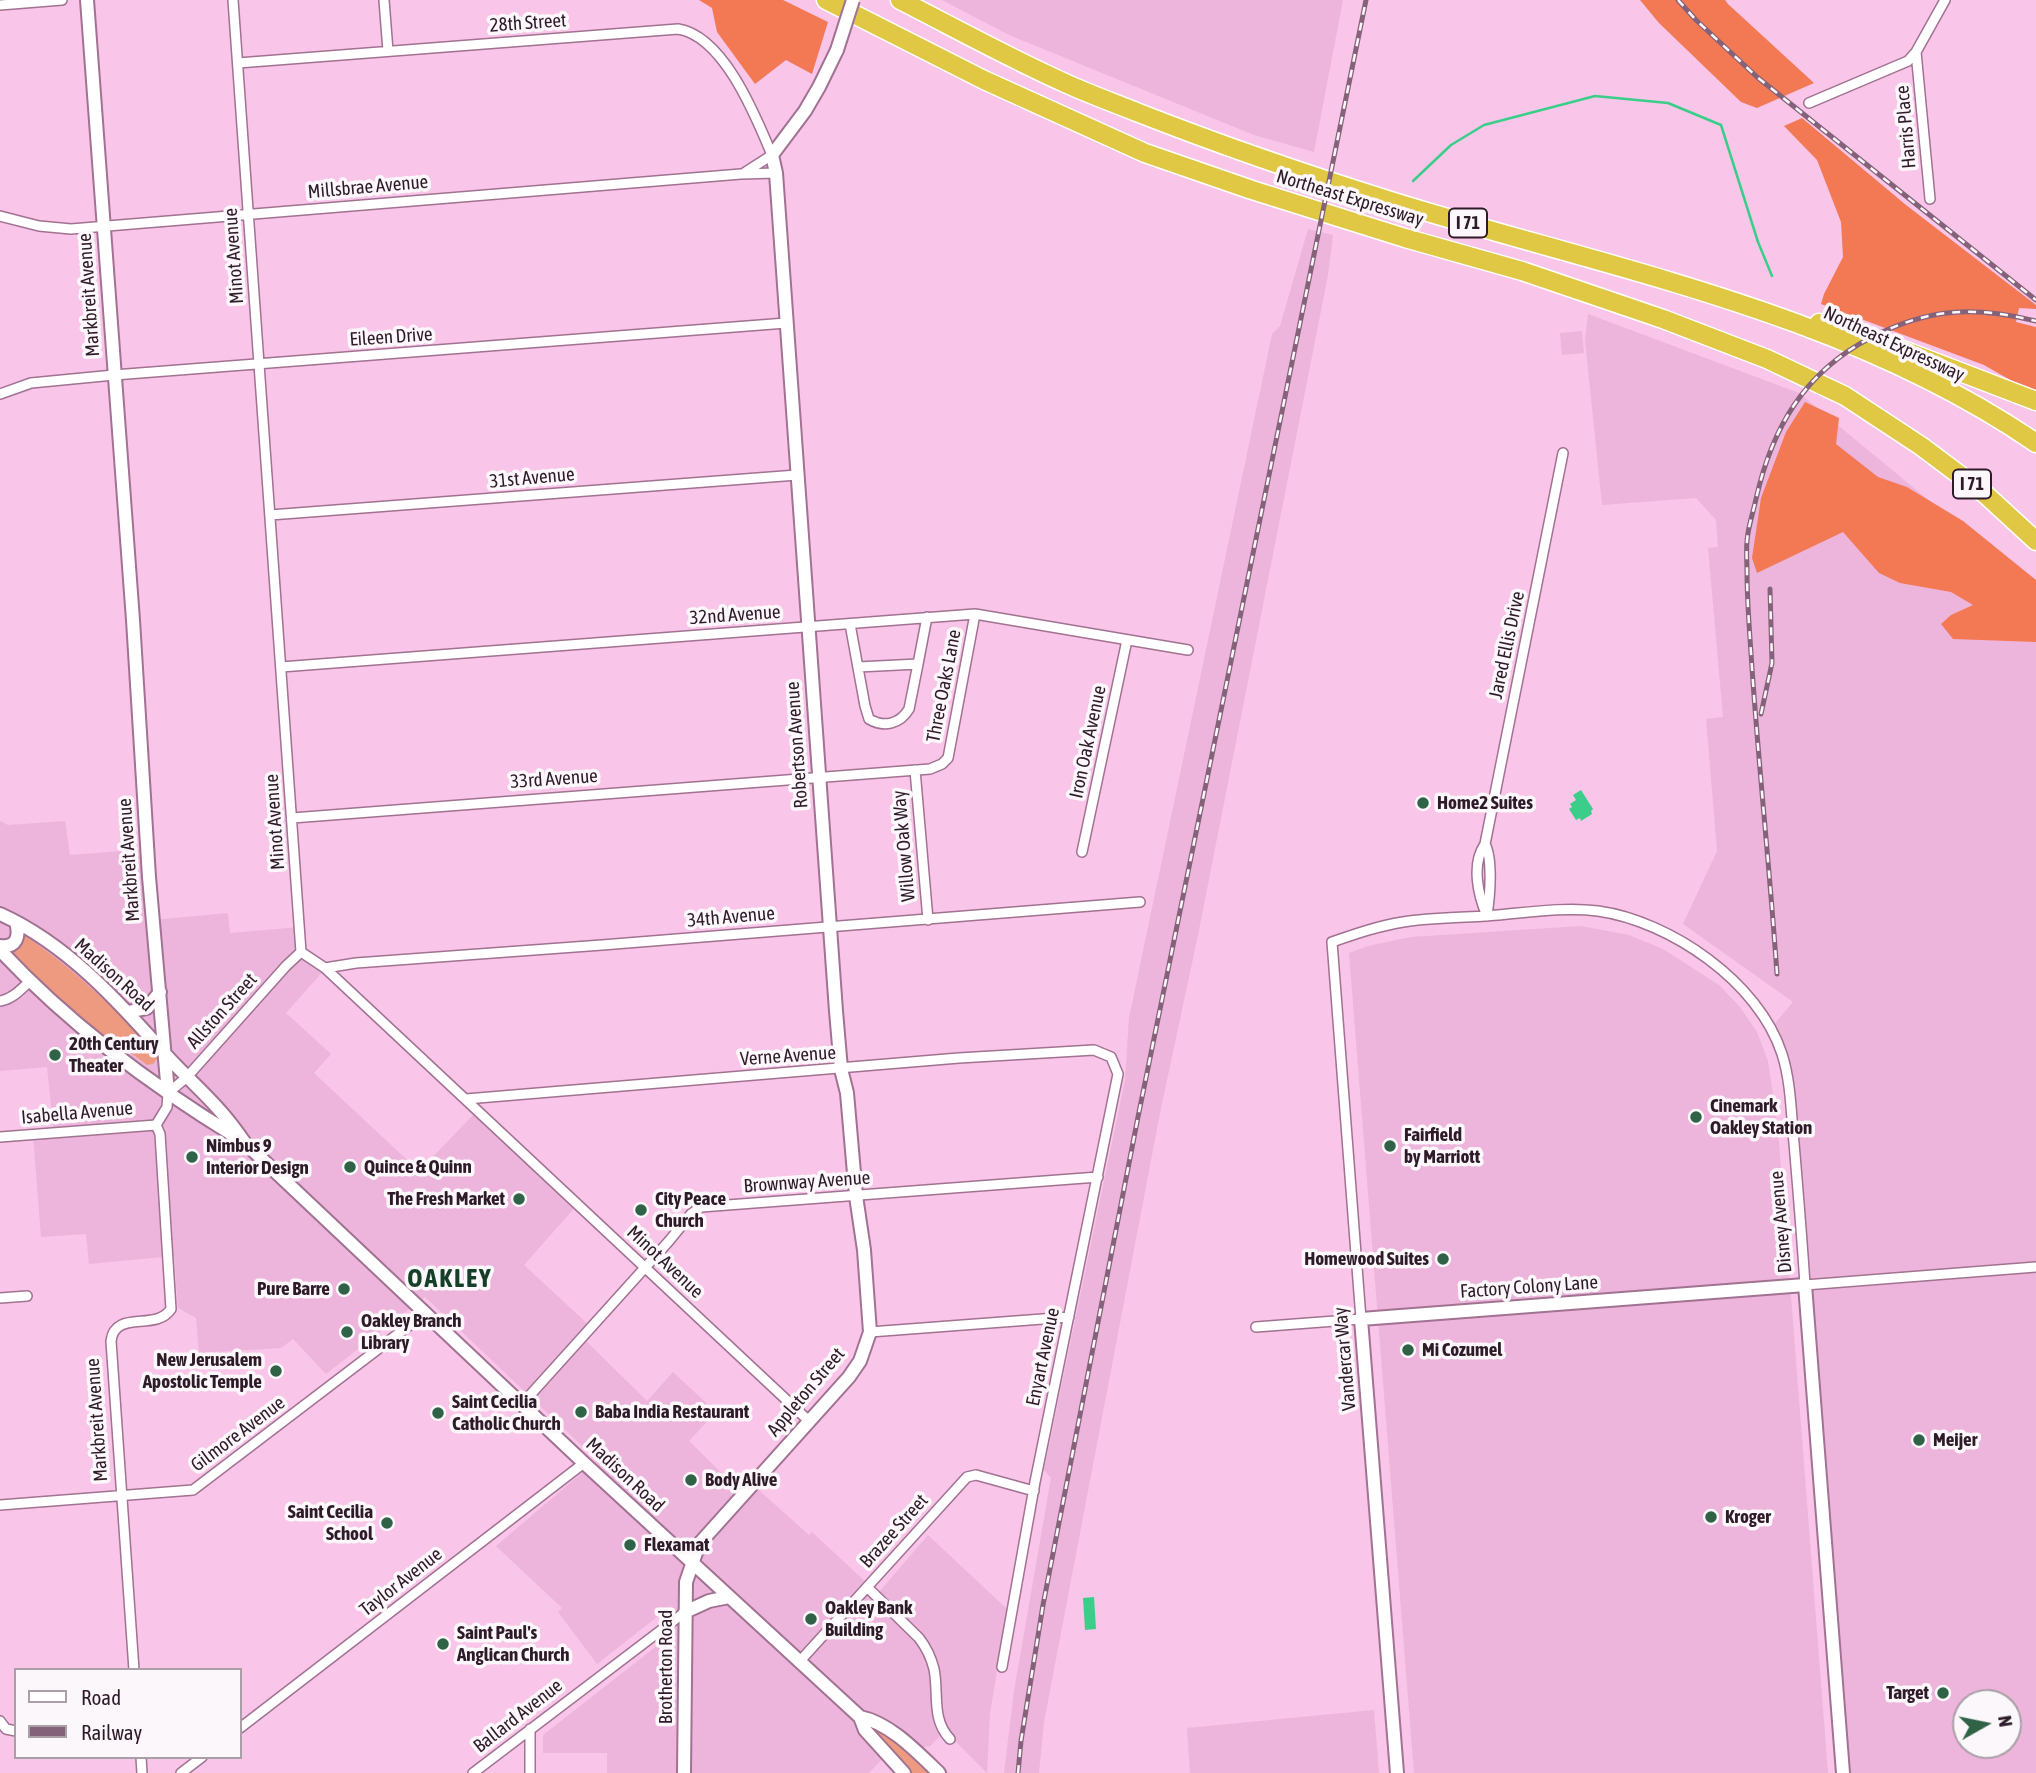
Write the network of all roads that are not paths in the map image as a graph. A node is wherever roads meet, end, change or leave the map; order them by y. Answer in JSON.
{"nodes":[{"id":1,"x":62,"y":0,"type":"edge"},
{"id":2,"x":87,"y":0,"type":"edge"},
{"id":3,"x":233,"y":0,"type":"edge"},
{"id":4,"x":384,"y":0,"type":"edge"},
{"id":5,"x":826,"y":0,"type":"edge"},
{"id":6,"x":853,"y":0,"type":"edge"},
{"id":7,"x":900,"y":0,"type":"edge"},
{"id":8,"x":1945,"y":0,"type":"edge"},
{"id":9,"x":0,"y":5,"type":"edge"},
{"id":10,"x":388,"y":51,"type":"junction"},
{"id":11,"x":1916,"y":52,"type":"junction"},
{"id":12,"x":238,"y":62,"type":"junction"},
{"id":13,"x":1809,"y":103,"type":"dead end"},
{"id":14,"x":764,"y":135,"type":"joint"},
{"id":15,"x":772,"y":155,"type":"junction"},
{"id":16,"x":776,"y":173,"type":"junction"},
{"id":17,"x":741,"y":174,"type":"junction"},
{"id":18,"x":1930,"y":199,"type":"dead end"},
{"id":19,"x":249,"y":214,"type":"junction"},
{"id":20,"x":0,"y":216,"type":"edge"},
{"id":21,"x":103,"y":226,"type":"junction"},
{"id":22,"x":1765,"y":312,"type":"junction"},
{"id":23,"x":786,"y":323,"type":"junction"},
{"id":24,"x":259,"y":364,"type":"junction"},
{"id":25,"x":114,"y":375,"type":"junction"},
{"id":26,"x":0,"y":394,"type":"edge"},
{"id":27,"x":2036,"y":401,"type":"edge"},
{"id":28,"x":2036,"y":443,"type":"edge"},
{"id":29,"x":1563,"y":453,"type":"dead end"},
{"id":30,"x":797,"y":475,"type":"junction"},
{"id":31,"x":270,"y":515,"type":"junction"},
{"id":32,"x":2036,"y":541,"type":"edge"},
{"id":33,"x":975,"y":614,"type":"junction"},
{"id":34,"x":927,"y":617,"type":"junction"},
{"id":35,"x":850,"y":624,"type":"junction"},
{"id":36,"x":808,"y":627,"type":"junction"},
{"id":37,"x":1127,"y":639,"type":"junction"},
{"id":38,"x":1188,"y":650,"type":"dead end"},
{"id":39,"x":918,"y":664,"type":"junction"},
{"id":40,"x":281,"y":667,"type":"junction"},
{"id":41,"x":858,"y":667,"type":"junction"},
{"id":42,"x":915,"y":770,"type":"junction"},
{"id":43,"x":819,"y":776,"type":"junction"},
{"id":44,"x":292,"y":818,"type":"junction"},
{"id":45,"x":1082,"y":852,"type":"dead end"},
{"id":46,"x":1139,"y":902,"type":"dead end"},
{"id":47,"x":1487,"y":916,"type":"junction"},
{"id":48,"x":6,"y":918,"type":"edge"},
{"id":49,"x":928,"y":920,"type":"junction"},
{"id":50,"x":830,"y":926,"type":"junction"},
{"id":51,"x":1332,"y":942,"type":"joint"},
{"id":52,"x":0,"y":948,"type":"edge"},
{"id":53,"x":301,"y":952,"type":"junction"},
{"id":54,"x":326,"y":968,"type":"junction"},
{"id":55,"x":30,"y":981,"type":"junction"},
{"id":56,"x":160,"y":992,"type":"junction"},
{"id":57,"x":0,"y":1000,"type":"edge"},
{"id":58,"x":128,"y":1012,"type":"junction"},
{"id":59,"x":165,"y":1054,"type":"junction"},
{"id":60,"x":1111,"y":1057,"type":"joint"},
{"id":61,"x":841,"y":1069,"type":"junction"},
{"id":62,"x":187,"y":1077,"type":"junction"},
{"id":63,"x":169,"y":1093,"type":"junction"},
{"id":64,"x":466,"y":1099,"type":"junction"},
{"id":65,"x":185,"y":1104,"type":"junction"},
{"id":66,"x":222,"y":1113,"type":"junction"},
{"id":67,"x":156,"y":1125,"type":"junction"},
{"id":68,"x":0,"y":1137,"type":"edge"},
{"id":69,"x":245,"y":1143,"type":"junction"},
{"id":70,"x":1098,"y":1177,"type":"junction"},
{"id":71,"x":856,"y":1196,"type":"junction"},
{"id":72,"x":645,"y":1267,"type":"junction"},
{"id":73,"x":2036,"y":1267,"type":"edge"},
{"id":74,"x":1805,"y":1285,"type":"junction"},
{"id":75,"x":27,"y":1296,"type":"dead end"},
{"id":76,"x":0,"y":1298,"type":"edge"},
{"id":77,"x":423,"y":1311,"type":"junction"},
{"id":78,"x":1069,"y":1317,"type":"junction"},
{"id":79,"x":1361,"y":1320,"type":"junction"},
{"id":80,"x":1256,"y":1327,"type":"dead end"},
{"id":81,"x":870,"y":1332,"type":"junction"},
{"id":82,"x":522,"y":1404,"type":"junction"},
{"id":83,"x":808,"y":1421,"type":"junction"},
{"id":84,"x":584,"y":1463,"type":"junction"},
{"id":85,"x":1034,"y":1491,"type":"junction"},
{"id":86,"x":122,"y":1496,"type":"junction"},
{"id":87,"x":0,"y":1505,"type":"edge"},
{"id":88,"x":692,"y":1562,"type":"junction"},
{"id":89,"x":867,"y":1587,"type":"junction"},
{"id":90,"x":729,"y":1597,"type":"junction"},
{"id":91,"x":685,"y":1612,"type":"junction"},
{"id":92,"x":800,"y":1661,"type":"junction"},
{"id":93,"x":1002,"y":1667,"type":"dead end"},
{"id":94,"x":134,"y":1668,"type":"edge"},
{"id":95,"x":860,"y":1717,"type":"junction"},
{"id":96,"x":242,"y":1726,"type":"edge"},
{"id":97,"x":530,"y":1729,"type":"junction"},
{"id":98,"x":950,"y":1739,"type":"dead end"},
{"id":99,"x":199,"y":1759,"type":"edge"},
{"id":100,"x":181,"y":1773,"type":"edge"},
{"id":101,"x":473,"y":1773,"type":"edge"},
{"id":102,"x":530,"y":1773,"type":"edge"},
{"id":103,"x":684,"y":1773,"type":"edge"},
{"id":104,"x":904,"y":1773,"type":"edge"},
{"id":105,"x":939,"y":1773,"type":"edge"},
{"id":106,"x":1397,"y":1773,"type":"edge"},
{"id":107,"x":1843,"y":1773,"type":"edge"}],
"edges":[{"from":1,"to":9,"type":"street"},
{"from":2,"to":21,"type":"street","name":"Markbreit Avenue"},
{"from":3,"to":12,"type":"street","name":"Minot Avenue"},
{"from":4,"to":10,"type":"street"},
{"from":5,"to":32,"type":"highway","name":"Northeast Expressway","number":"I 71"},
{"from":6,"to":15,"type":"street","bridge":true},
{"from":7,"to":22,"type":"highway","name":"Northeast Expressway","number":"I 71"},
{"from":8,"to":11,"type":"street"},
{"from":10,"to":12,"type":"street","name":"28th Street"},
{"from":10,"to":14,"type":"street","name":"28th Street"},
{"from":11,"to":13,"type":"street"},
{"from":11,"to":18,"type":"street","name":"Harris Place"},
{"from":12,"to":19,"type":"street","name":"Minot Avenue"},
{"from":14,"to":15,"type":"street","name":"Robertson Avenue"},
{"from":15,"to":16,"type":"street","name":"Robertson Avenue"},
{"from":15,"to":17,"type":"street","name":"Millsbrae Avenue"},
{"from":16,"to":17,"type":"street","name":"Millsbrae Avenue"},
{"from":16,"to":23,"type":"street","name":"Robertson Avenue"},
{"from":17,"to":19,"type":"street","name":"Millsbrae Avenue"},
{"from":19,"to":21,"type":"street","name":"Millsbrae Avenue"},
{"from":19,"to":24,"type":"street","name":"Minot Avenue"},
{"from":20,"to":21,"type":"street","name":"Millsbrae Avenue"},
{"from":21,"to":25,"type":"street","name":"Markbreit Avenue"},
{"from":22,"to":27,"type":"highway"},
{"from":22,"to":28,"type":"highway","name":"Northeast Expressway","number":"I 71"},
{"from":23,"to":24,"type":"street","name":"Eileen Drive"},
{"from":23,"to":30,"type":"street","name":"Robertson Avenue"},
{"from":24,"to":25,"type":"street","name":"Eileen Drive"},
{"from":24,"to":31,"type":"street","name":"Minot Avenue"},
{"from":25,"to":26,"type":"street","name":"Eileen Drive"},
{"from":25,"to":56,"type":"street","name":"Markbreit Avenue"},
{"from":29,"to":47,"type":"street","name":"Jared Ellis Drive"},
{"from":30,"to":31,"type":"street","name":"31st Avenue"},
{"from":30,"to":36,"type":"street","name":"Robertson Avenue"},
{"from":31,"to":40,"type":"street","name":"Minot Avenue"},
{"from":33,"to":34,"type":"street","name":"32nd Avenue"},
{"from":33,"to":37,"type":"street","name":"32nd Avenue"},
{"from":33,"to":42,"type":"street","name":"Three Oaks Lane"},
{"from":34,"to":35,"type":"street","name":"32nd Avenue"},
{"from":34,"to":39,"type":"street"},
{"from":35,"to":36,"type":"street","name":"32nd Avenue"},
{"from":35,"to":41,"type":"street"},
{"from":36,"to":40,"type":"street","name":"32nd Avenue"},
{"from":36,"to":43,"type":"street","name":"Robertson Avenue"},
{"from":37,"to":38,"type":"street","name":"32nd Avenue"},
{"from":37,"to":45,"type":"street","name":"Iron Oak Avenue"},
{"from":39,"to":41,"type":"street"},
{"from":39,"to":41,"type":"street"},
{"from":40,"to":44,"type":"street","name":"Minot Avenue"},
{"from":42,"to":43,"type":"street","name":"Three Oaks Lane"},
{"from":42,"to":49,"type":"street","name":"Willow Oak Way"},
{"from":43,"to":44,"type":"street","name":"33rd Avenue"},
{"from":43,"to":50,"type":"street","name":"Robertson Avenue"},
{"from":44,"to":53,"type":"street","name":"Minot Avenue"},
{"from":46,"to":49,"type":"street","name":"34th Avenue"},
{"from":47,"to":51,"type":"street","name":"Disney Avenue"},
{"from":47,"to":74,"type":"street","name":"Disney Avenue"},
{"from":48,"to":52,"type":"street"},
{"from":48,"to":58,"type":"street","name":"Madison Road"},
{"from":49,"to":50,"type":"street","name":"34th Avenue"},
{"from":50,"to":54,"type":"street","name":"34th Avenue"},
{"from":50,"to":61,"type":"street","name":"Robertson Avenue"},
{"from":51,"to":79,"type":"street","name":"Vandercar Way"},
{"from":52,"to":55,"type":"street","name":"Madison Road"},
{"from":53,"to":54,"type":"street","name":"Minot Avenue"},
{"from":53,"to":62,"type":"street","name":"Allston Street"},
{"from":54,"to":64,"type":"street","name":"Minot Avenue"},
{"from":55,"to":57,"type":"street"},
{"from":55,"to":63,"type":"street","name":"Madison Road"},
{"from":56,"to":58,"type":"street"},
{"from":56,"to":59,"type":"street","name":"Markbreit Avenue"},
{"from":58,"to":59,"type":"street","name":"Madison Road"},
{"from":59,"to":62,"type":"street","name":"Madison Road"},
{"from":59,"to":63,"type":"street","name":"Markbreit Avenue"},
{"from":60,"to":61,"type":"street","name":"Verne Avenue"},
{"from":60,"to":70,"type":"street","name":"Enyart Avenue"},
{"from":61,"to":64,"type":"street","name":"Verne Avenue"},
{"from":61,"to":71,"type":"street","name":"Robertson Avenue"},
{"from":62,"to":63,"type":"street","name":"Allston Street"},
{"from":62,"to":66,"type":"street","name":"Madison Road"},
{"from":63,"to":65,"type":"street","name":"Madison Road"},
{"from":63,"to":67,"type":"street","name":"Markbreit Avenue"},
{"from":64,"to":72,"type":"street","name":"Minot Avenue"},
{"from":65,"to":66,"type":"street"},
{"from":65,"to":69,"type":"street","name":"Madison Road"},
{"from":66,"to":69,"type":"street","name":"Madison Road"},
{"from":67,"to":68,"type":"street","name":"Isabella Avenue"},
{"from":67,"to":86,"type":"street","name":"Markbreit Avenue"},
{"from":69,"to":77,"type":"street","name":"Madison Road"},
{"from":70,"to":71,"type":"street","name":"Brownway Avenue"},
{"from":70,"to":78,"type":"street","name":"Enyart Avenue"},
{"from":71,"to":72,"type":"street","name":"Brownway Avenue"},
{"from":71,"to":81,"type":"street","name":"Robertson Avenue"},
{"from":72,"to":82,"type":"street","name":"Brownway Avenue"},
{"from":72,"to":83,"type":"street","name":"Minot Avenue"},
{"from":73,"to":74,"type":"street"},
{"from":74,"to":79,"type":"street","name":"Factory Colony Lane"},
{"from":74,"to":107,"type":"street","name":"Disney Avenue"},
{"from":75,"to":76,"type":"street"},
{"from":77,"to":82,"type":"street","name":"Madison Road"},
{"from":77,"to":86,"type":"street","name":"Gilmore Avenue"},
{"from":78,"to":81,"type":"street"},
{"from":78,"to":85,"type":"street","name":"Enyart Avenue"},
{"from":79,"to":80,"type":"street","name":"Factory Colony Lane"},
{"from":79,"to":106,"type":"street","name":"Vandercar Way"},
{"from":81,"to":83,"type":"street","name":"Appleton Street"},
{"from":82,"to":84,"type":"street","name":"Madison Road"},
{"from":83,"to":88,"type":"street","name":"Appleton Street"},
{"from":84,"to":88,"type":"street","name":"Madison Road"},
{"from":84,"to":96,"type":"street","name":"Taylor Avenue"},
{"from":85,"to":89,"type":"street","name":"Brazee Street"},
{"from":85,"to":93,"type":"street","name":"Enyart Avenue"},
{"from":86,"to":87,"type":"street","name":"Gilmore Avenue"},
{"from":86,"to":94,"type":"street","name":"Markbreit Avenue"},
{"from":88,"to":90,"type":"street","name":"Madison Road"},
{"from":88,"to":91,"type":"street","name":"Brotherton Road"},
{"from":89,"to":92,"type":"street","name":"Brazee Street"},
{"from":89,"to":98,"type":"street"},
{"from":90,"to":91,"type":"street"},
{"from":90,"to":92,"type":"street","name":"Madison Road"},
{"from":91,"to":97,"type":"street","name":"Ballard Avenue"},
{"from":91,"to":103,"type":"street","name":"Brotherton Road"},
{"from":92,"to":95,"type":"street","name":"Madison Road"},
{"from":95,"to":104,"type":"street","name":"Madison Road"},
{"from":95,"to":105,"type":"street","name":"Madison Road"},
{"from":97,"to":101,"type":"street","name":"Ballard Avenue"},
{"from":97,"to":102,"type":"street"},
{"from":99,"to":100,"type":"street"}]}
